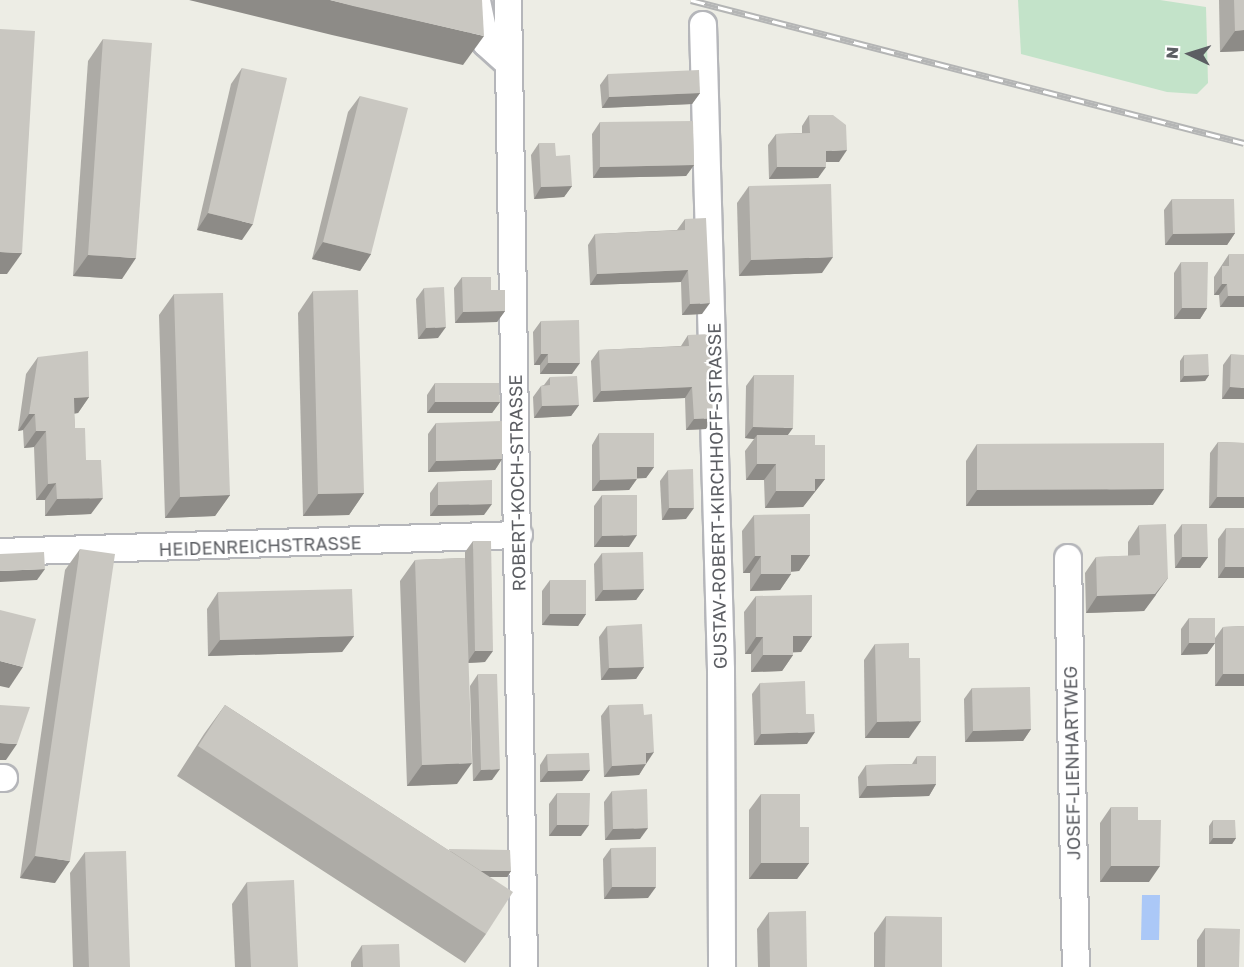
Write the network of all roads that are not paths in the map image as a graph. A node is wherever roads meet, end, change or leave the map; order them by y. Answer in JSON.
{"nodes":[{"id":1,"x":472,"y":0,"type":"edge"},
{"id":2,"x":508,"y":0,"type":"edge"},
{"id":3,"x":703,"y":25,"type":"dead end"},
{"id":4,"x":507,"y":62,"type":"junction"},
{"id":5,"x":519,"y":535,"type":"junction"},
{"id":6,"x":0,"y":552,"type":"edge"},
{"id":7,"x":1068,"y":558,"type":"dead end"},
{"id":8,"x":524,"y":967,"type":"edge"},
{"id":9,"x":722,"y":967,"type":"edge"},
{"id":10,"x":1076,"y":967,"type":"edge"}],
"edges":[{"from":1,"to":4,"type":"street"},
{"from":2,"to":4,"type":"street","name":"ROBERT-KOCH-STRASSE"},
{"from":3,"to":9,"type":"street","name":"GUSTAV-ROBERT-KIRCHHOFF-STRASSE"},
{"from":4,"to":5,"type":"street","name":"ROBERT-KOCH-STRASSE"},
{"from":5,"to":6,"type":"street","name":"HEIDENREICHSTRASSE"},
{"from":5,"to":8,"type":"street","name":"ROBERT-KOCH-STRASSE"},
{"from":7,"to":10,"type":"street","name":"JOSEF-LIENHARTWEG"}]}
